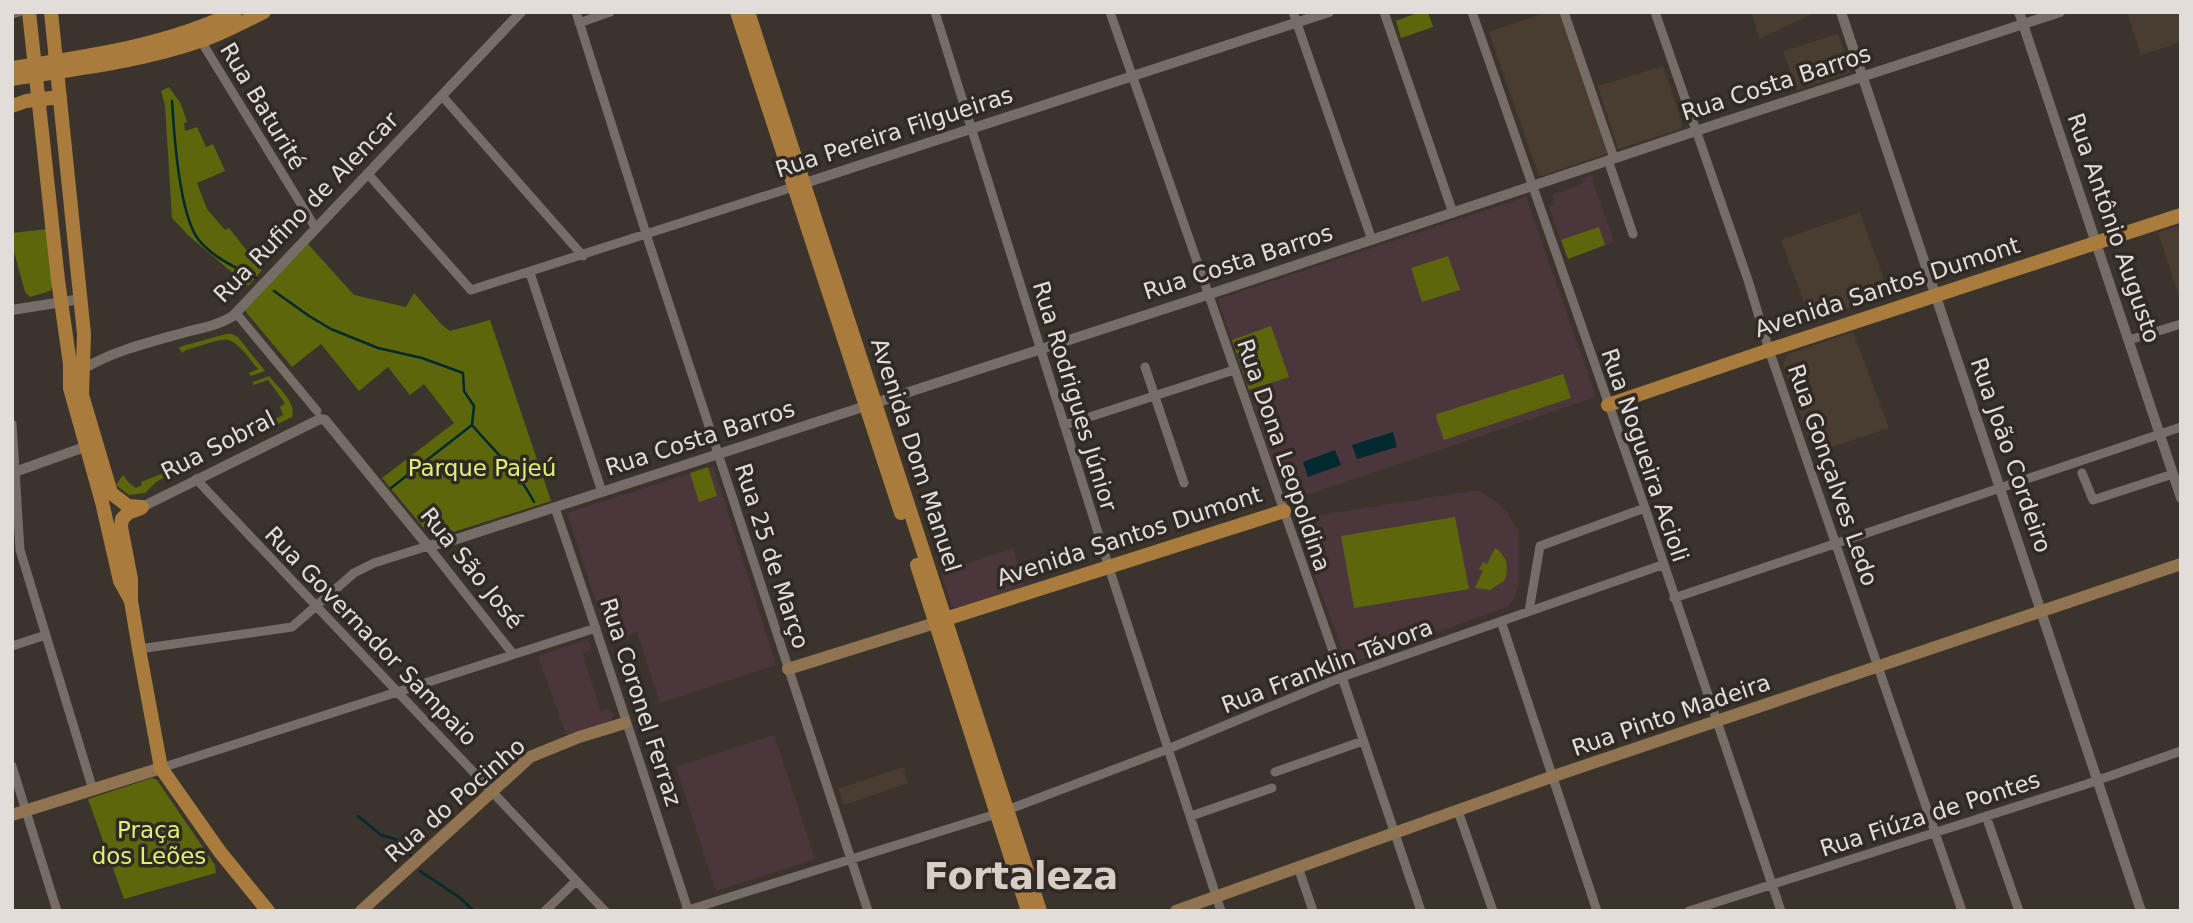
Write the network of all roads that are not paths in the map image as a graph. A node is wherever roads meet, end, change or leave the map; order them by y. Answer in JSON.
{"nodes":[{"id":1,"x":19,"y":12,"type":"edge"},
{"id":2,"x":29,"y":12,"type":"edge"},
{"id":3,"x":51,"y":12,"type":"edge"},
{"id":4,"x":235,"y":12,"type":"edge"},
{"id":5,"x":264,"y":12,"type":"edge"},
{"id":6,"x":521,"y":12,"type":"edge"},
{"id":7,"x":576,"y":12,"type":"edge"},
{"id":8,"x":610,"y":12,"type":"edge"},
{"id":9,"x":737,"y":12,"type":"edge"},
{"id":10,"x":748,"y":12,"type":"edge"},
{"id":11,"x":935,"y":12,"type":"edge"},
{"id":12,"x":1110,"y":12,"type":"edge"},
{"id":13,"x":1329,"y":12,"type":"edge"},
{"id":14,"x":1384,"y":12,"type":"edge"},
{"id":15,"x":1472,"y":12,"type":"edge"},
{"id":16,"x":1564,"y":12,"type":"edge"},
{"id":17,"x":1655,"y":12,"type":"edge"},
{"id":18,"x":1841,"y":12,"type":"edge"},
{"id":19,"x":2019,"y":12,"type":"edge"},
{"id":20,"x":2060,"y":12,"type":"edge"},
{"id":21,"x":12,"y":14,"type":"edge"},
{"id":22,"x":1295,"y":18,"type":"edge"},
{"id":23,"x":579,"y":23,"type":"junction"},
{"id":24,"x":2023,"y":24,"type":"junction"},
{"id":25,"x":179,"y":41,"type":"junction"},
{"id":26,"x":201,"y":41,"type":"junction"},
{"id":27,"x":12,"y":68,"type":"edge"},
{"id":28,"x":1862,"y":76,"type":"junction"},
{"id":29,"x":1132,"y":77,"type":"junction"},
{"id":30,"x":12,"y":79,"type":"edge"},
{"id":31,"x":60,"y":97,"type":"junction"},
{"id":32,"x":443,"y":97,"type":"junction"},
{"id":33,"x":39,"y":100,"type":"junction"},
{"id":34,"x":12,"y":106,"type":"edge"},
{"id":35,"x":971,"y":129,"type":"junction"},
{"id":36,"x":1695,"y":131,"type":"junction"},
{"id":37,"x":1611,"y":159,"type":"junction"},
{"id":38,"x":368,"y":174,"type":"junction"},
{"id":39,"x":798,"y":185,"type":"junction"},
{"id":40,"x":1531,"y":186,"type":"junction"},
{"id":41,"x":1453,"y":213,"type":"junction"},
{"id":42,"x":2181,"y":215,"type":"edge"},
{"id":43,"x":315,"y":227,"type":"junction"},
{"id":44,"x":646,"y":234,"type":"junction"},
{"id":45,"x":1633,"y":234,"type":"dead end"},
{"id":46,"x":1372,"y":240,"type":"junction"},
{"id":47,"x":2095,"y":243,"type":"junction"},
{"id":48,"x":583,"y":256,"type":"junction"},
{"id":49,"x":530,"y":273,"type":"junction"},
{"id":50,"x":1208,"y":295,"type":"junction"},
{"id":51,"x":1935,"y":295,"type":"junction"},
{"id":52,"x":81,"y":299,"type":"junction"},
{"id":53,"x":62,"y":302,"type":"junction"},
{"id":54,"x":12,"y":310,"type":"edge"},
{"id":55,"x":236,"y":313,"type":"junction"},
{"id":56,"x":2181,"y":324,"type":"edge"},
{"id":57,"x":2129,"y":340,"type":"junction"},
{"id":58,"x":1041,"y":348,"type":"junction"},
{"id":59,"x":1769,"y":350,"type":"junction"},
{"id":60,"x":1144,"y":367,"type":"dead end"},
{"id":61,"x":83,"y":369,"type":"junction"},
{"id":62,"x":1234,"y":370,"type":"junction"},
{"id":63,"x":1155,"y":397,"type":"junction"},
{"id":64,"x":870,"y":405,"type":"junction"},
{"id":65,"x":1608,"y":405,"type":"junction"},
{"id":66,"x":315,"y":416,"type":"junction"},
{"id":67,"x":12,"y":424,"type":"edge"},
{"id":68,"x":1065,"y":425,"type":"junction"},
{"id":69,"x":2181,"y":427,"type":"edge"},
{"id":70,"x":2160,"y":434,"type":"junction"},
{"id":71,"x":91,"y":445,"type":"junction"},
{"id":72,"x":718,"y":454,"type":"junction"},
{"id":73,"x":14,"y":472,"type":"edge"},
{"id":74,"x":2082,"y":473,"type":"dead end"},
{"id":75,"x":2173,"y":474,"type":"junction"},
{"id":76,"x":196,"y":479,"type":"junction"},
{"id":77,"x":1184,"y":483,"type":"dead end"},
{"id":78,"x":2000,"y":488,"type":"junction"},
{"id":79,"x":602,"y":492,"type":"junction"},
{"id":80,"x":2181,"y":498,"type":"edge"},
{"id":81,"x":142,"y":507,"type":"junction"},
{"id":82,"x":555,"y":508,"type":"junction"},
{"id":83,"x":1644,"y":508,"type":"junction"},
{"id":84,"x":1284,"y":511,"type":"junction"},
{"id":85,"x":1836,"y":542,"type":"junction"},
{"id":86,"x":428,"y":546,"type":"junction"},
{"id":87,"x":2181,"y":564,"type":"edge"},
{"id":88,"x":1662,"y":565,"type":"junction"},
{"id":89,"x":1108,"y":566,"type":"junction"},
{"id":90,"x":1674,"y":598,"type":"junction"},
{"id":91,"x":131,"y":601,"type":"junction"},
{"id":92,"x":316,"y":607,"type":"junction"},
{"id":93,"x":1529,"y":611,"type":"junction"},
{"id":94,"x":2041,"y":611,"type":"junction"},
{"id":95,"x":940,"y":621,"type":"junction"},
{"id":96,"x":1502,"y":621,"type":"junction"},
{"id":97,"x":596,"y":628,"type":"junction"},
{"id":98,"x":46,"y":635,"type":"junction"},
{"id":99,"x":12,"y":646,"type":"edge"},
{"id":100,"x":139,"y":649,"type":"junction"},
{"id":101,"x":513,"y":654,"type":"junction"},
{"id":102,"x":1877,"y":667,"type":"junction"},
{"id":103,"x":788,"y":669,"type":"junction"},
{"id":104,"x":1342,"y":677,"type":"junction"},
{"id":105,"x":397,"y":693,"type":"junction"},
{"id":106,"x":1717,"y":721,"type":"junction"},
{"id":107,"x":625,"y":723,"type":"junction"},
{"id":108,"x":1363,"y":741,"type":"junction"},
{"id":109,"x":1168,"y":749,"type":"junction"},
{"id":110,"x":2181,"y":751,"type":"edge"},
{"id":111,"x":12,"y":766,"type":"edge"},
{"id":112,"x":162,"y":768,"type":"junction"},
{"id":113,"x":1276,"y":772,"type":"dead end"},
{"id":114,"x":1554,"y":776,"type":"junction"},
{"id":115,"x":2098,"y":780,"type":"junction"},
{"id":116,"x":1272,"y":788,"type":"dead end"},
{"id":117,"x":93,"y":790,"type":"junction"},
{"id":118,"x":493,"y":792,"type":"junction"},
{"id":119,"x":26,"y":811,"type":"junction"},
{"id":120,"x":1458,"y":811,"type":"junction"},
{"id":121,"x":1002,"y":812,"type":"junction"},
{"id":122,"x":12,"y":815,"type":"edge"},
{"id":123,"x":1191,"y":816,"type":"junction"},
{"id":124,"x":1986,"y":816,"type":"junction"},
{"id":125,"x":1394,"y":833,"type":"junction"},
{"id":126,"x":1934,"y":833,"type":"junction"},
{"id":127,"x":850,"y":858,"type":"junction"},
{"id":128,"x":1298,"y":867,"type":"junction"},
{"id":129,"x":576,"y":881,"type":"junction"},
{"id":130,"x":1771,"y":884,"type":"junction"},
{"id":131,"x":1216,"y":897,"type":"junction"},
{"id":132,"x":686,"y":910,"type":"edge"},
{"id":133,"x":1596,"y":910,"type":"edge"},
{"id":134,"x":57,"y":911,"type":"edge"},
{"id":135,"x":268,"y":911,"type":"edge"},
{"id":136,"x":360,"y":911,"type":"edge"},
{"id":137,"x":545,"y":911,"type":"edge"},
{"id":138,"x":605,"y":911,"type":"edge"},
{"id":139,"x":868,"y":911,"type":"edge"},
{"id":140,"x":1028,"y":911,"type":"edge"},
{"id":141,"x":1040,"y":911,"type":"edge"},
{"id":142,"x":1176,"y":911,"type":"edge"},
{"id":143,"x":1221,"y":911,"type":"edge"},
{"id":144,"x":1313,"y":911,"type":"edge"},
{"id":145,"x":1422,"y":911,"type":"edge"},
{"id":146,"x":1493,"y":911,"type":"edge"},
{"id":147,"x":1689,"y":911,"type":"edge"},
{"id":148,"x":1781,"y":911,"type":"edge"},
{"id":149,"x":1962,"y":911,"type":"edge"},
{"id":150,"x":2018,"y":911,"type":"edge"},
{"id":151,"x":2141,"y":911,"type":"edge"}],
"edges":[{"from":1,"to":21,"type":"street"},
{"from":2,"to":33,"type":"main road"},
{"from":3,"to":31,"type":"main road"},
{"from":4,"to":25,"type":"main road"},
{"from":5,"to":26,"type":"main road"},
{"from":6,"to":32,"type":"street","name":"Rua Rufino de Alencar"},
{"from":7,"to":23,"type":"street","name":"Rua 25 de Março"},
{"from":8,"to":23,"type":"street"},
{"from":9,"to":39,"type":"main road","name":"Avenida Dom Manuel"},
{"from":10,"to":39,"type":"main road","name":"Avenida Dom Manuel"},
{"from":11,"to":35,"type":"street","name":"Rua Rodrigues Júnior"},
{"from":12,"to":29,"type":"street","name":"Rua Dona Leopoldina"},
{"from":13,"to":22,"type":"street","name":"Rua Pereira Filgueiras"},
{"from":14,"to":41,"type":"street"},
{"from":15,"to":40,"type":"street","name":"Rua Nogueira Acioli"},
{"from":16,"to":37,"type":"street"},
{"from":17,"to":36,"type":"street","name":"Rua Gonçalves Ledo"},
{"from":18,"to":28,"type":"street","name":"Rua João Cordeiro"},
{"from":19,"to":24,"type":"street","name":"Rua Antônio Augusto"},
{"from":20,"to":24,"type":"street","name":"Rua Costa Barros"},
{"from":22,"to":29,"type":"street","name":"Rua Pereira Filgueiras"},
{"from":22,"to":46,"type":"street"},
{"from":23,"to":44,"type":"street","name":"Rua 25 de Março"},
{"from":24,"to":28,"type":"street","name":"Rua Costa Barros"},
{"from":24,"to":47,"type":"street","name":"Rua Antônio Augusto"},
{"from":25,"to":26,"type":"main road"},
{"from":25,"to":27,"type":"main road"},
{"from":25,"to":30,"type":"main road"},
{"from":26,"to":43,"type":"street","name":"Rua Baturité"},
{"from":28,"to":36,"type":"street","name":"Rua Costa Barros"},
{"from":28,"to":51,"type":"street","name":"Rua João Cordeiro"},
{"from":29,"to":35,"type":"street","name":"Rua Pereira Filgueiras"},
{"from":29,"to":50,"type":"street","name":"Rua Dona Leopoldina"},
{"from":31,"to":33,"type":"main road"},
{"from":31,"to":52,"type":"main road"},
{"from":32,"to":38,"type":"street","name":"Rua Rufino de Alencar"},
{"from":32,"to":48,"type":"street"},
{"from":33,"to":34,"type":"main road"},
{"from":33,"to":53,"type":"main road"},
{"from":35,"to":39,"type":"street","name":"Rua Pereira Filgueiras"},
{"from":35,"to":58,"type":"street","name":"Rua Rodrigues Júnior"},
{"from":36,"to":37,"type":"street","name":"Rua Costa Barros"},
{"from":36,"to":59,"type":"street","name":"Rua Gonçalves Ledo"},
{"from":37,"to":40,"type":"street","name":"Rua Costa Barros"},
{"from":37,"to":45,"type":"street"},
{"from":38,"to":43,"type":"street","name":"Rua Rufino de Alencar"},
{"from":38,"to":49,"type":"street","name":"Rua Pereira Filgueiras"},
{"from":39,"to":44,"type":"street","name":"Rua Pereira Filgueiras"},
{"from":39,"to":64,"type":"main road","name":"Avenida Dom Manuel"},
{"from":40,"to":41,"type":"street","name":"Rua Costa Barros"},
{"from":40,"to":65,"type":"street","name":"Rua Nogueira Acioli"},
{"from":41,"to":46,"type":"street","name":"Rua Costa Barros"},
{"from":42,"to":47,"type":"main road","name":"Avenida Santos Dumont"},
{"from":43,"to":55,"type":"street","name":"Rua Rufino de Alencar"},
{"from":44,"to":48,"type":"street","name":"Rua Pereira Filgueiras"},
{"from":44,"to":72,"type":"street","name":"Rua 25 de Março"},
{"from":46,"to":50,"type":"street","name":"Rua Costa Barros"},
{"from":47,"to":51,"type":"main road","name":"Avenida Santos Dumont"},
{"from":47,"to":57,"type":"street","name":"Rua Antônio Augusto"},
{"from":48,"to":49,"type":"street","name":"Rua Pereira Filgueiras"},
{"from":49,"to":79,"type":"street"},
{"from":50,"to":58,"type":"street","name":"Rua Costa Barros"},
{"from":50,"to":62,"type":"street","name":"Rua Dona Leopoldina"},
{"from":51,"to":59,"type":"main road","name":"Avenida Santos Dumont"},
{"from":51,"to":78,"type":"street","name":"Rua João Cordeiro"},
{"from":52,"to":53,"type":"street"},
{"from":52,"to":61,"type":"main road"},
{"from":53,"to":54,"type":"street"},
{"from":53,"to":71,"type":"main road"},
{"from":55,"to":61,"type":"street","name":"Rua Rufino de Alencar"},
{"from":55,"to":66,"type":"street","name":"Rua São José"},
{"from":56,"to":57,"type":"street"},
{"from":57,"to":70,"type":"street","name":"Rua Antônio Augusto"},
{"from":58,"to":64,"type":"street","name":"Rua Costa Barros"},
{"from":58,"to":68,"type":"street","name":"Rua Rodrigues Júnior"},
{"from":59,"to":65,"type":"main road","name":"Avenida Santos Dumont"},
{"from":59,"to":85,"type":"street","name":"Rua Gonçalves Ledo"},
{"from":60,"to":63,"type":"street"},
{"from":61,"to":71,"type":"main road"},
{"from":62,"to":63,"type":"street"},
{"from":62,"to":84,"type":"street","name":"Rua Dona Leopoldina"},
{"from":63,"to":68,"type":"street"},
{"from":63,"to":77,"type":"street"},
{"from":64,"to":72,"type":"street","name":"Rua Costa Barros"},
{"from":64,"to":95,"type":"main road","name":"Avenida Dom Manuel"},
{"from":65,"to":83,"type":"street","name":"Rua Nogueira Acioli"},
{"from":66,"to":76,"type":"street","name":"Rua Sobral"},
{"from":66,"to":86,"type":"street","name":"Rua São José"},
{"from":67,"to":73,"type":"street"},
{"from":68,"to":89,"type":"street","name":"Rua Rodrigues Júnior"},
{"from":69,"to":70,"type":"street"},
{"from":70,"to":75,"type":"street","name":"Rua Antônio Augusto"},
{"from":70,"to":78,"type":"street"},
{"from":71,"to":73,"type":"street"},
{"from":71,"to":81,"type":"main road"},
{"from":71,"to":91,"type":"main road"},
{"from":72,"to":79,"type":"street","name":"Rua Costa Barros"},
{"from":72,"to":103,"type":"street","name":"Rua 25 de Março"},
{"from":73,"to":98,"type":"street"},
{"from":74,"to":75,"type":"street"},
{"from":75,"to":80,"type":"street","name":"Rua Antônio Augusto"},
{"from":76,"to":81,"type":"street","name":"Rua Sobral"},
{"from":76,"to":92,"type":"street","name":"Rua Governador Sampaio"},
{"from":78,"to":85,"type":"street"},
{"from":78,"to":94,"type":"street","name":"Rua João Cordeiro"},
{"from":79,"to":82,"type":"street","name":"Rua Costa Barros"},
{"from":81,"to":91,"type":"main road"},
{"from":82,"to":86,"type":"street","name":"Rua Costa Barros"},
{"from":82,"to":97,"type":"street","name":"Rua Coronel Ferraz"},
{"from":83,"to":88,"type":"street","name":"Rua Nogueira Acioli"},
{"from":83,"to":93,"type":"street"},
{"from":84,"to":89,"type":"main road","name":"Avenida Santos Dumont"},
{"from":84,"to":104,"type":"street","name":"Rua Dona Leopoldina"},
{"from":85,"to":90,"type":"street"},
{"from":85,"to":102,"type":"street","name":"Rua Gonçalves Ledo"},
{"from":86,"to":92,"type":"street"},
{"from":86,"to":101,"type":"street","name":"Rua São José"},
{"from":87,"to":94,"type":"main road","name":"Rua Pinto Madeira"},
{"from":88,"to":90,"type":"street","name":"Rua Nogueira Acioli"},
{"from":88,"to":93,"type":"street","name":"Rua Franklin Távora"},
{"from":89,"to":95,"type":"main road","name":"Avenida Santos Dumont"},
{"from":89,"to":109,"type":"street","name":"Rua Rodrigues Júnior"},
{"from":90,"to":106,"type":"street","name":"Rua Nogueira Acioli"},
{"from":91,"to":100,"type":"main road"},
{"from":92,"to":100,"type":"street"},
{"from":92,"to":105,"type":"street","name":"Rua Governador Sampaio"},
{"from":93,"to":96,"type":"street","name":"Rua Franklin Távora"},
{"from":94,"to":102,"type":"main road","name":"Rua Pinto Madeira"},
{"from":94,"to":115,"type":"street","name":"Rua João Cordeiro"},
{"from":95,"to":103,"type":"main road","name":"Avenida Santos Dumont"},
{"from":95,"to":121,"type":"main road","name":"Avenida Dom Manuel"},
{"from":96,"to":104,"type":"street","name":"Rua Franklin Távora"},
{"from":96,"to":114,"type":"street"},
{"from":97,"to":101,"type":"street"},
{"from":97,"to":107,"type":"street","name":"Rua Coronel Ferraz"},
{"from":98,"to":99,"type":"street"},
{"from":98,"to":117,"type":"street"},
{"from":100,"to":112,"type":"main road"},
{"from":101,"to":105,"type":"street"},
{"from":102,"to":106,"type":"main road","name":"Rua Pinto Madeira"},
{"from":102,"to":126,"type":"street","name":"Rua Gonçalves Ledo"},
{"from":103,"to":127,"type":"street","name":"Rua 25 de Março"},
{"from":104,"to":108,"type":"street","name":"Rua Dona Leopoldina"},
{"from":104,"to":109,"type":"street","name":"Rua Franklin Távora"},
{"from":105,"to":112,"type":"street"},
{"from":105,"to":118,"type":"street","name":"Rua Governador Sampaio"},
{"from":106,"to":114,"type":"main road","name":"Rua Pinto Madeira"},
{"from":106,"to":130,"type":"street","name":"Rua Nogueira Acioli"},
{"from":107,"to":118,"type":"main road","name":"Rua do Pocinho"},
{"from":107,"to":132,"type":"street","name":"Rua Coronel Ferraz"},
{"from":108,"to":113,"type":"street"},
{"from":108,"to":125,"type":"street","name":"Rua Dona Leopoldina"},
{"from":109,"to":121,"type":"street","name":"Rua Franklin Távora"},
{"from":109,"to":123,"type":"street","name":"Rua Rodrigues Júnior"},
{"from":110,"to":115,"type":"street","name":"Rua Fiúza de Pontes"},
{"from":111,"to":119,"type":"street"},
{"from":112,"to":117,"type":"main road"},
{"from":112,"to":135,"type":"main road"},
{"from":114,"to":120,"type":"main road","name":"Rua Pinto Madeira"},
{"from":114,"to":133,"type":"street"},
{"from":115,"to":124,"type":"street","name":"Rua Fiúza de Pontes"},
{"from":115,"to":151,"type":"street","name":"Rua João Cordeiro"},
{"from":116,"to":123,"type":"street"},
{"from":117,"to":119,"type":"main road"},
{"from":118,"to":129,"type":"street","name":"Rua Governador Sampaio"},
{"from":118,"to":136,"type":"main road","name":"Rua do Pocinho"},
{"from":119,"to":122,"type":"main road"},
{"from":119,"to":134,"type":"street"},
{"from":120,"to":125,"type":"main road","name":"Rua Pinto Madeira"},
{"from":120,"to":146,"type":"street"},
{"from":121,"to":127,"type":"street","name":"Rua Franklin Távora"},
{"from":121,"to":140,"type":"main road","name":"Avenida Dom Manuel"},
{"from":121,"to":141,"type":"main road","name":"Avenida Dom Manuel"},
{"from":123,"to":131,"type":"street","name":"Rua Rodrigues Júnior"},
{"from":124,"to":126,"type":"street","name":"Rua Fiúza de Pontes"},
{"from":124,"to":150,"type":"street"},
{"from":125,"to":128,"type":"main road","name":"Rua Pinto Madeira"},
{"from":125,"to":145,"type":"street","name":"Rua Dona Leopoldina"},
{"from":126,"to":130,"type":"street","name":"Rua Fiúza de Pontes"},
{"from":126,"to":149,"type":"street","name":"Rua Gonçalves Ledo"},
{"from":127,"to":132,"type":"street","name":"Rua Franklin Távora"},
{"from":127,"to":139,"type":"street","name":"Rua 25 de Março"},
{"from":128,"to":131,"type":"main road","name":"Rua Pinto Madeira"},
{"from":128,"to":144,"type":"street"},
{"from":129,"to":137,"type":"street"},
{"from":129,"to":138,"type":"street","name":"Rua Governador Sampaio"},
{"from":130,"to":147,"type":"street","name":"Rua Fiúza de Pontes"},
{"from":130,"to":148,"type":"street","name":"Rua Nogueira Acioli"},
{"from":131,"to":142,"type":"main road","name":"Rua Pinto Madeira"},
{"from":131,"to":143,"type":"street","name":"Rua Rodrigues Júnior"}]}
